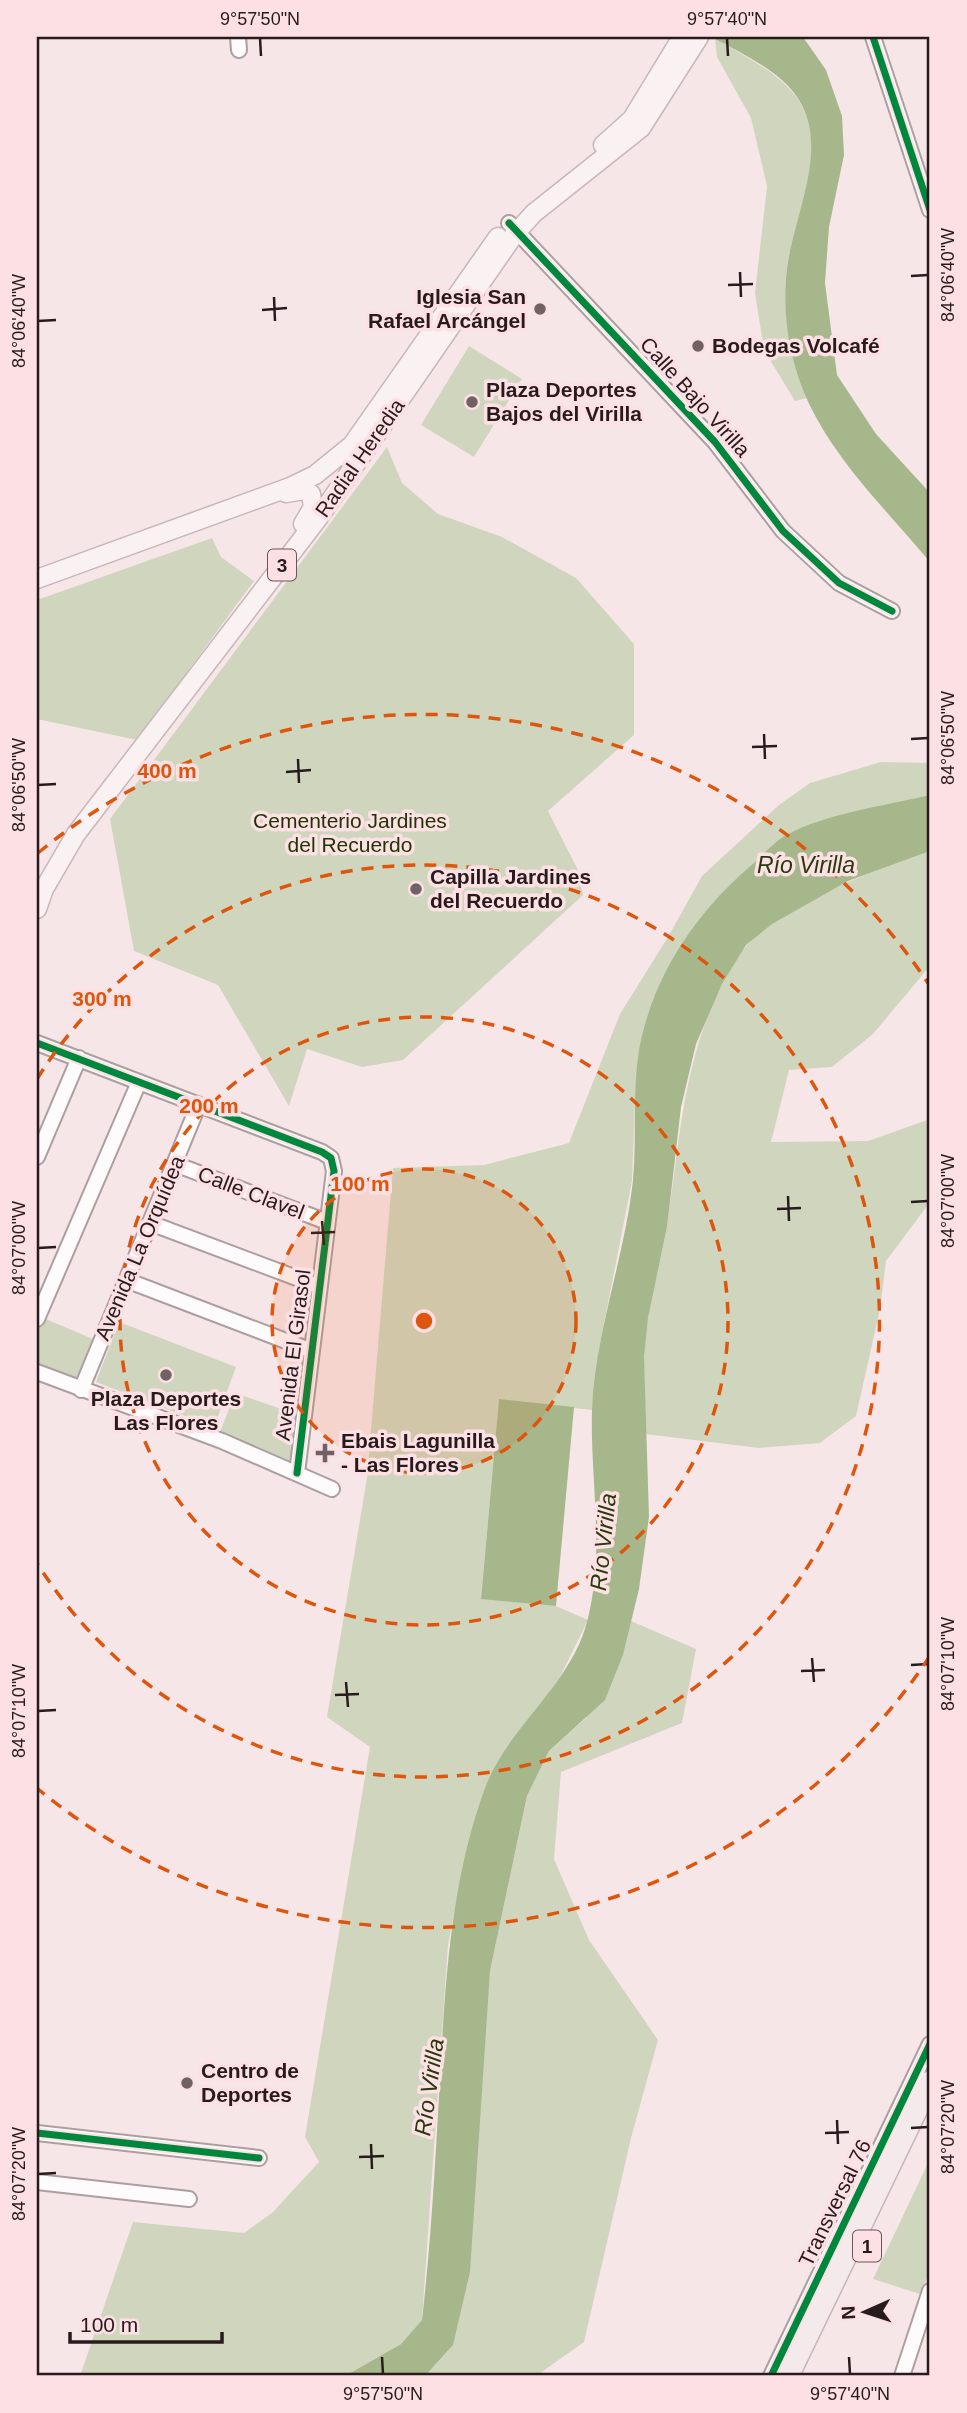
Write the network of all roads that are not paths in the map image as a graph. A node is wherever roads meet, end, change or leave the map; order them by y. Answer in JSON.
{"nodes":[{"id":1,"x":682,"y":37,"type":"edge"},
{"id":2,"x":699,"y":37,"type":"edge"},
{"id":3,"x":873,"y":37,"type":"edge"},
{"id":4,"x":655,"y":96,"type":"junction"},
{"id":5,"x":930,"y":210,"type":"edge"},
{"id":6,"x":513,"y":227,"type":"junction"},
{"id":7,"x":254,"y":501,"type":"junction"},
{"id":8,"x":37,"y":579,"type":"edge"},
{"id":9,"x":892,"y":611,"type":"dead end"},
{"id":10,"x":147,"y":738,"type":"junction"},
{"id":11,"x":38,"y":898,"type":"edge"},
{"id":12,"x":37,"y":1043,"type":"edge"},
{"id":13,"x":79,"y":1058,"type":"junction"},
{"id":14,"x":139,"y":1082,"type":"junction"},
{"id":15,"x":198,"y":1106,"type":"junction"},
{"id":16,"x":37,"y":1157,"type":"edge"},
{"id":17,"x":176,"y":1164,"type":"junction"},
{"id":18,"x":327,"y":1222,"type":"junction"},
{"id":19,"x":150,"y":1223,"type":"junction"},
{"id":20,"x":126,"y":1280,"type":"junction"},
{"id":21,"x":318,"y":1286,"type":"junction"},
{"id":22,"x":37,"y":1319,"type":"edge"},
{"id":23,"x":312,"y":1351,"type":"junction"},
{"id":24,"x":37,"y":1372,"type":"edge"},
{"id":25,"x":81,"y":1390,"type":"junction"},
{"id":26,"x":297,"y":1473,"type":"junction"},
{"id":27,"x":332,"y":1489,"type":"dead end"},
{"id":28,"x":930,"y":2045,"type":"edge"},
{"id":29,"x":930,"y":2082,"type":"edge"},
{"id":30,"x":930,"y":2115,"type":"edge"},
{"id":31,"x":37,"y":2133,"type":"edge"},
{"id":32,"x":259,"y":2158,"type":"dead end"},
{"id":33,"x":37,"y":2182,"type":"edge"},
{"id":34,"x":189,"y":2199,"type":"dead end"},
{"id":35,"x":930,"y":2291,"type":"edge"},
{"id":36,"x":771,"y":2376,"type":"edge"},
{"id":37,"x":789,"y":2376,"type":"edge"},
{"id":38,"x":804,"y":2376,"type":"edge"},
{"id":39,"x":902,"y":2376,"type":"edge"}],
"edges":[{"from":1,"to":4,"type":"main road","name":"Radial Heredia","number":"3"},
{"from":2,"to":4,"type":"main road","name":"Radial Heredia","number":"3"},
{"from":3,"to":5,"type":"street"},
{"from":4,"to":6,"type":"main road","name":"Radial Heredia","number":"3"},
{"from":6,"to":7,"type":"main road","name":"Radial Heredia","number":"3"},
{"from":6,"to":9,"type":"street","name":"Calle Bajo Virilla"},
{"from":6,"to":10,"type":"main road","name":"Radial Heredia","number":"3"},
{"from":7,"to":8,"type":"main road","name":"Radial Heredia","number":"3"},
{"from":7,"to":10,"type":"main road"},
{"from":10,"to":11,"type":"main road","name":"Radial Heredia","number":"3"},
{"from":12,"to":13,"type":"street"},
{"from":13,"to":14,"type":"street"},
{"from":13,"to":16,"type":"street"},
{"from":14,"to":15,"type":"street"},
{"from":14,"to":22,"type":"street"},
{"from":15,"to":17,"type":"street","name":"Avenida La Orquídea"},
{"from":15,"to":18,"type":"street","name":"Avenida El Girasol"},
{"from":17,"to":18,"type":"street","name":"Calle Clavel"},
{"from":17,"to":19,"type":"street","name":"Avenida La Orquídea"},
{"from":18,"to":21,"type":"street","name":"Avenida El Girasol"},
{"from":19,"to":20,"type":"street","name":"Avenida La Orquídea"},
{"from":19,"to":21,"type":"street"},
{"from":20,"to":23,"type":"street"},
{"from":20,"to":25,"type":"street","name":"Avenida La Orquídea"},
{"from":21,"to":23,"type":"street","name":"Avenida El Girasol"},
{"from":23,"to":26,"type":"street","name":"Avenida El Girasol"},
{"from":24,"to":25,"type":"street"},
{"from":25,"to":26,"type":"street"},
{"from":26,"to":27,"type":"street"},
{"from":28,"to":36,"type":"street","name":"Transversal 76"},
{"from":29,"to":37,"type":"highway","number":"1"},
{"from":30,"to":38,"type":"highway","number":"1"},
{"from":31,"to":32,"type":"street"},
{"from":33,"to":34,"type":"street"},
{"from":35,"to":39,"type":"street"}]}
